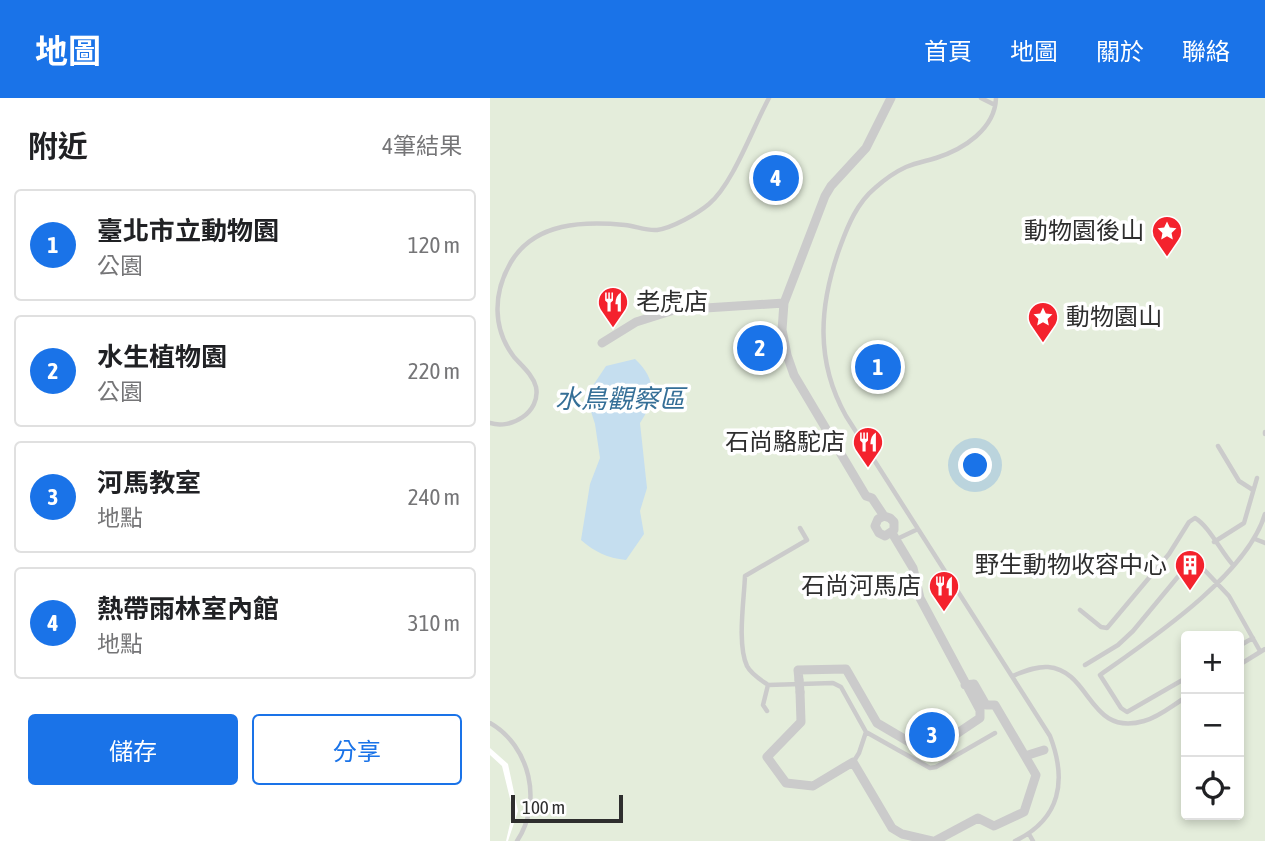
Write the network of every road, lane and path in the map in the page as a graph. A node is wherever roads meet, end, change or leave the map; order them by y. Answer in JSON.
{"nodes":[{"id":1,"x":769,"y":98,"type":"edge"},
{"id":2,"x":891,"y":98,"type":"edge"},
{"id":3,"x":981,"y":98,"type":"edge"},
{"id":4,"x":996,"y":98,"type":"edge"},
{"id":5,"x":996,"y":105,"type":"junction"},
{"id":6,"x":784,"y":303,"type":"junction"},
{"id":7,"x":602,"y":343,"type":"dead end"},
{"id":8,"x":490,"y":423,"type":"edge"},
{"id":9,"x":1218,"y":446,"type":"dead end"},
{"id":10,"x":1257,"y":478,"type":"dead end"},
{"id":11,"x":1253,"y":490,"type":"junction"},
{"id":12,"x":1265,"y":514,"type":"edge"},
{"id":13,"x":800,"y":528,"type":"dead end"},
{"id":14,"x":918,"y":529,"type":"junction"},
{"id":15,"x":894,"y":536,"type":"junction"},
{"id":16,"x":1255,"y":539,"type":"junction"},
{"id":17,"x":1214,"y":542,"type":"junction"},
{"id":18,"x":1265,"y":543,"type":"edge"},
{"id":19,"x":1233,"y":565,"type":"junction"},
{"id":20,"x":1217,"y":583,"type":"junction"},
{"id":21,"x":1080,"y":610,"type":"dead end"},
{"id":22,"x":1253,"y":638,"type":"junction"},
{"id":23,"x":1244,"y":643,"type":"edge"},
{"id":24,"x":1263,"y":650,"type":"edge"},
{"id":25,"x":1244,"y":662,"type":"edge"},
{"id":26,"x":1085,"y":665,"type":"dead end"},
{"id":27,"x":1012,"y":676,"type":"junction"},
{"id":28,"x":1181,"y":681,"type":"edge"},
{"id":29,"x":768,"y":685,"type":"junction"},
{"id":30,"x":965,"y":685,"type":"junction"},
{"id":31,"x":1181,"y":700,"type":"edge"},
{"id":32,"x":767,"y":711,"type":"dead end"},
{"id":33,"x":490,"y":723,"type":"edge"},
{"id":34,"x":866,"y":732,"type":"junction"},
{"id":35,"x":995,"y":733,"type":"dead end"},
{"id":36,"x":1044,"y":750,"type":"dead end"},
{"id":37,"x":1025,"y":756,"type":"junction"},
{"id":38,"x":853,"y":762,"type":"junction"},
{"id":39,"x":1029,"y":834,"type":"junction"},
{"id":40,"x":517,"y":841,"type":"edge"},
{"id":41,"x":934,"y":841,"type":"edge"},
{"id":42,"x":1016,"y":841,"type":"edge"},
{"id":43,"x":1034,"y":841,"type":"edge"}],
"edges":[{"from":1,"to":8,"type":"lane"},
{"from":2,"to":6,"type":"street"},
{"from":3,"to":5,"type":"lane"},
{"from":4,"to":5,"type":"lane"},
{"from":5,"to":14,"type":"lane"},
{"from":6,"to":7,"type":"street"},
{"from":6,"to":15,"type":"street"},
{"from":9,"to":11,"type":"lane"},
{"from":10,"to":11,"type":"lane"},
{"from":11,"to":17,"type":"lane"},
{"from":12,"to":16,"type":"lane"},
{"from":13,"to":29,"type":"lane"},
{"from":14,"to":15,"type":"lane"},
{"from":14,"to":27,"type":"lane"},
{"from":15,"to":30,"type":"street"},
{"from":16,"to":18,"type":"lane"},
{"from":16,"to":19,"type":"lane"},
{"from":17,"to":19,"type":"lane"},
{"from":17,"to":21,"type":"lane"},
{"from":19,"to":20,"type":"lane"},
{"from":20,"to":22,"type":"lane"},
{"from":20,"to":26,"type":"lane"},
{"from":20,"to":28,"type":"lane"},
{"from":22,"to":23,"type":"lane"},
{"from":22,"to":24,"type":"lane"},
{"from":24,"to":25,"type":"lane"},
{"from":27,"to":31,"type":"lane"},
{"from":27,"to":39,"type":"lane"},
{"from":29,"to":32,"type":"lane"},
{"from":29,"to":34,"type":"lane"},
{"from":30,"to":37,"type":"street"},
{"from":30,"to":38,"type":"street","bridge":true},
{"from":33,"to":40,"type":"lane"},
{"from":34,"to":35,"type":"lane"},
{"from":34,"to":38,"type":"lane"},
{"from":36,"to":37,"type":"street"},
{"from":37,"to":41,"type":"street"},
{"from":38,"to":41,"type":"street"},
{"from":39,"to":42,"type":"lane"},
{"from":39,"to":43,"type":"lane"}]}
